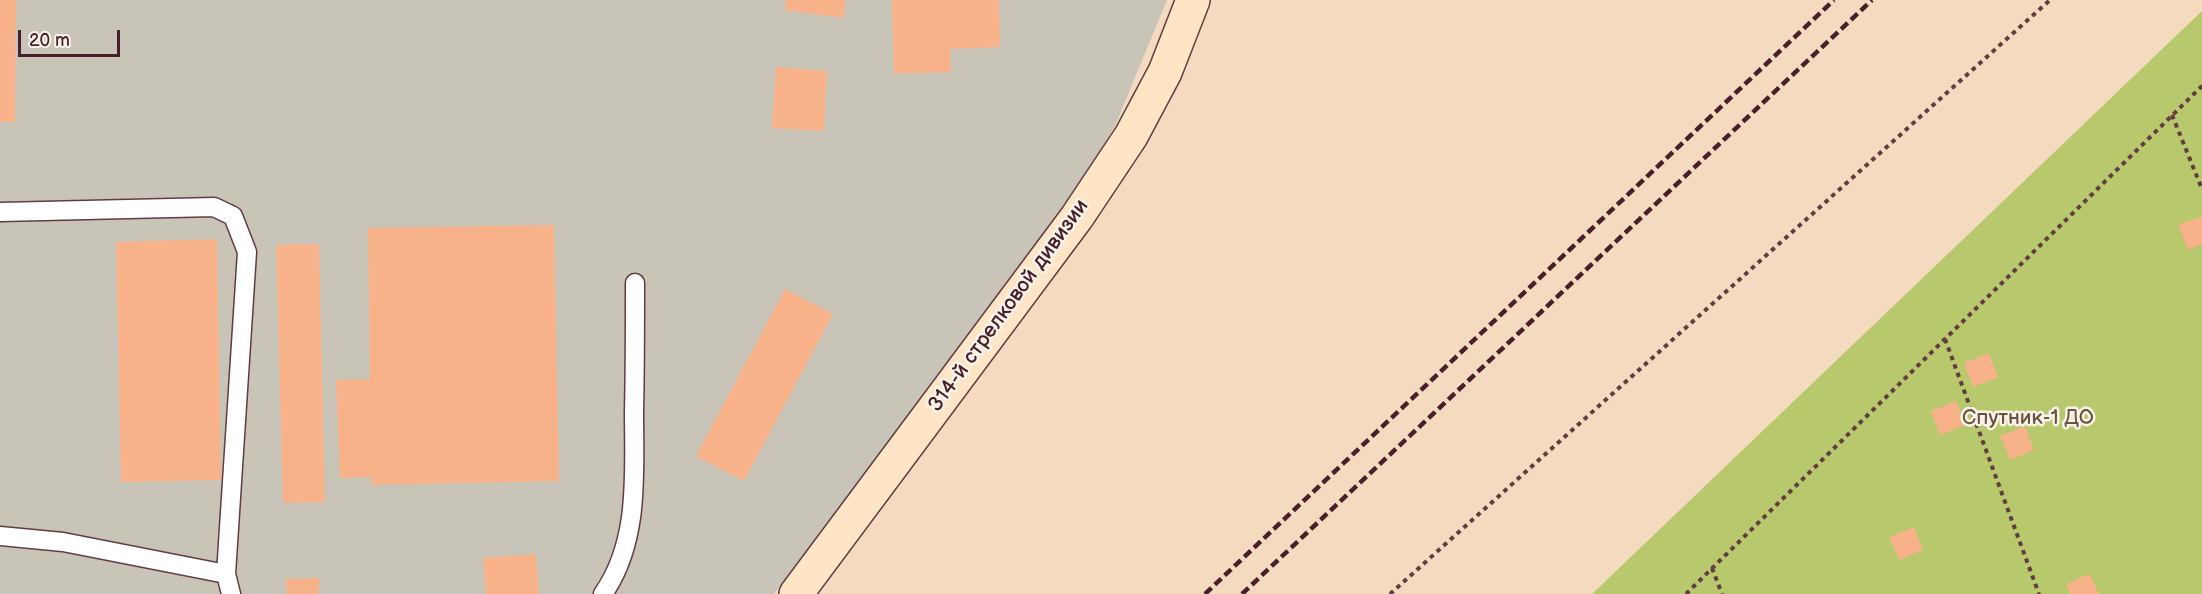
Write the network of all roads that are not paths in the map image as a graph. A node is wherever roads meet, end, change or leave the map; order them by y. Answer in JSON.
{"nodes":[{"id":1,"x":1193,"y":0,"type":"edge"},
{"id":2,"x":0,"y":212,"type":"edge"},
{"id":3,"x":635,"y":283,"type":"dead end"},
{"id":4,"x":0,"y":536,"type":"edge"},
{"id":5,"x":226,"y":574,"type":"junction"},
{"id":6,"x":231,"y":594,"type":"edge"},
{"id":7,"x":603,"y":594,"type":"edge"},
{"id":8,"x":796,"y":594,"type":"edge"}],
"edges":[{"from":1,"to":8,"type":"street","name":"314-й стрелковой дивизии"},
{"from":2,"to":5,"type":"lane"},
{"from":3,"to":7,"type":"lane"},
{"from":4,"to":5,"type":"lane"},
{"from":5,"to":6,"type":"lane"}]}
